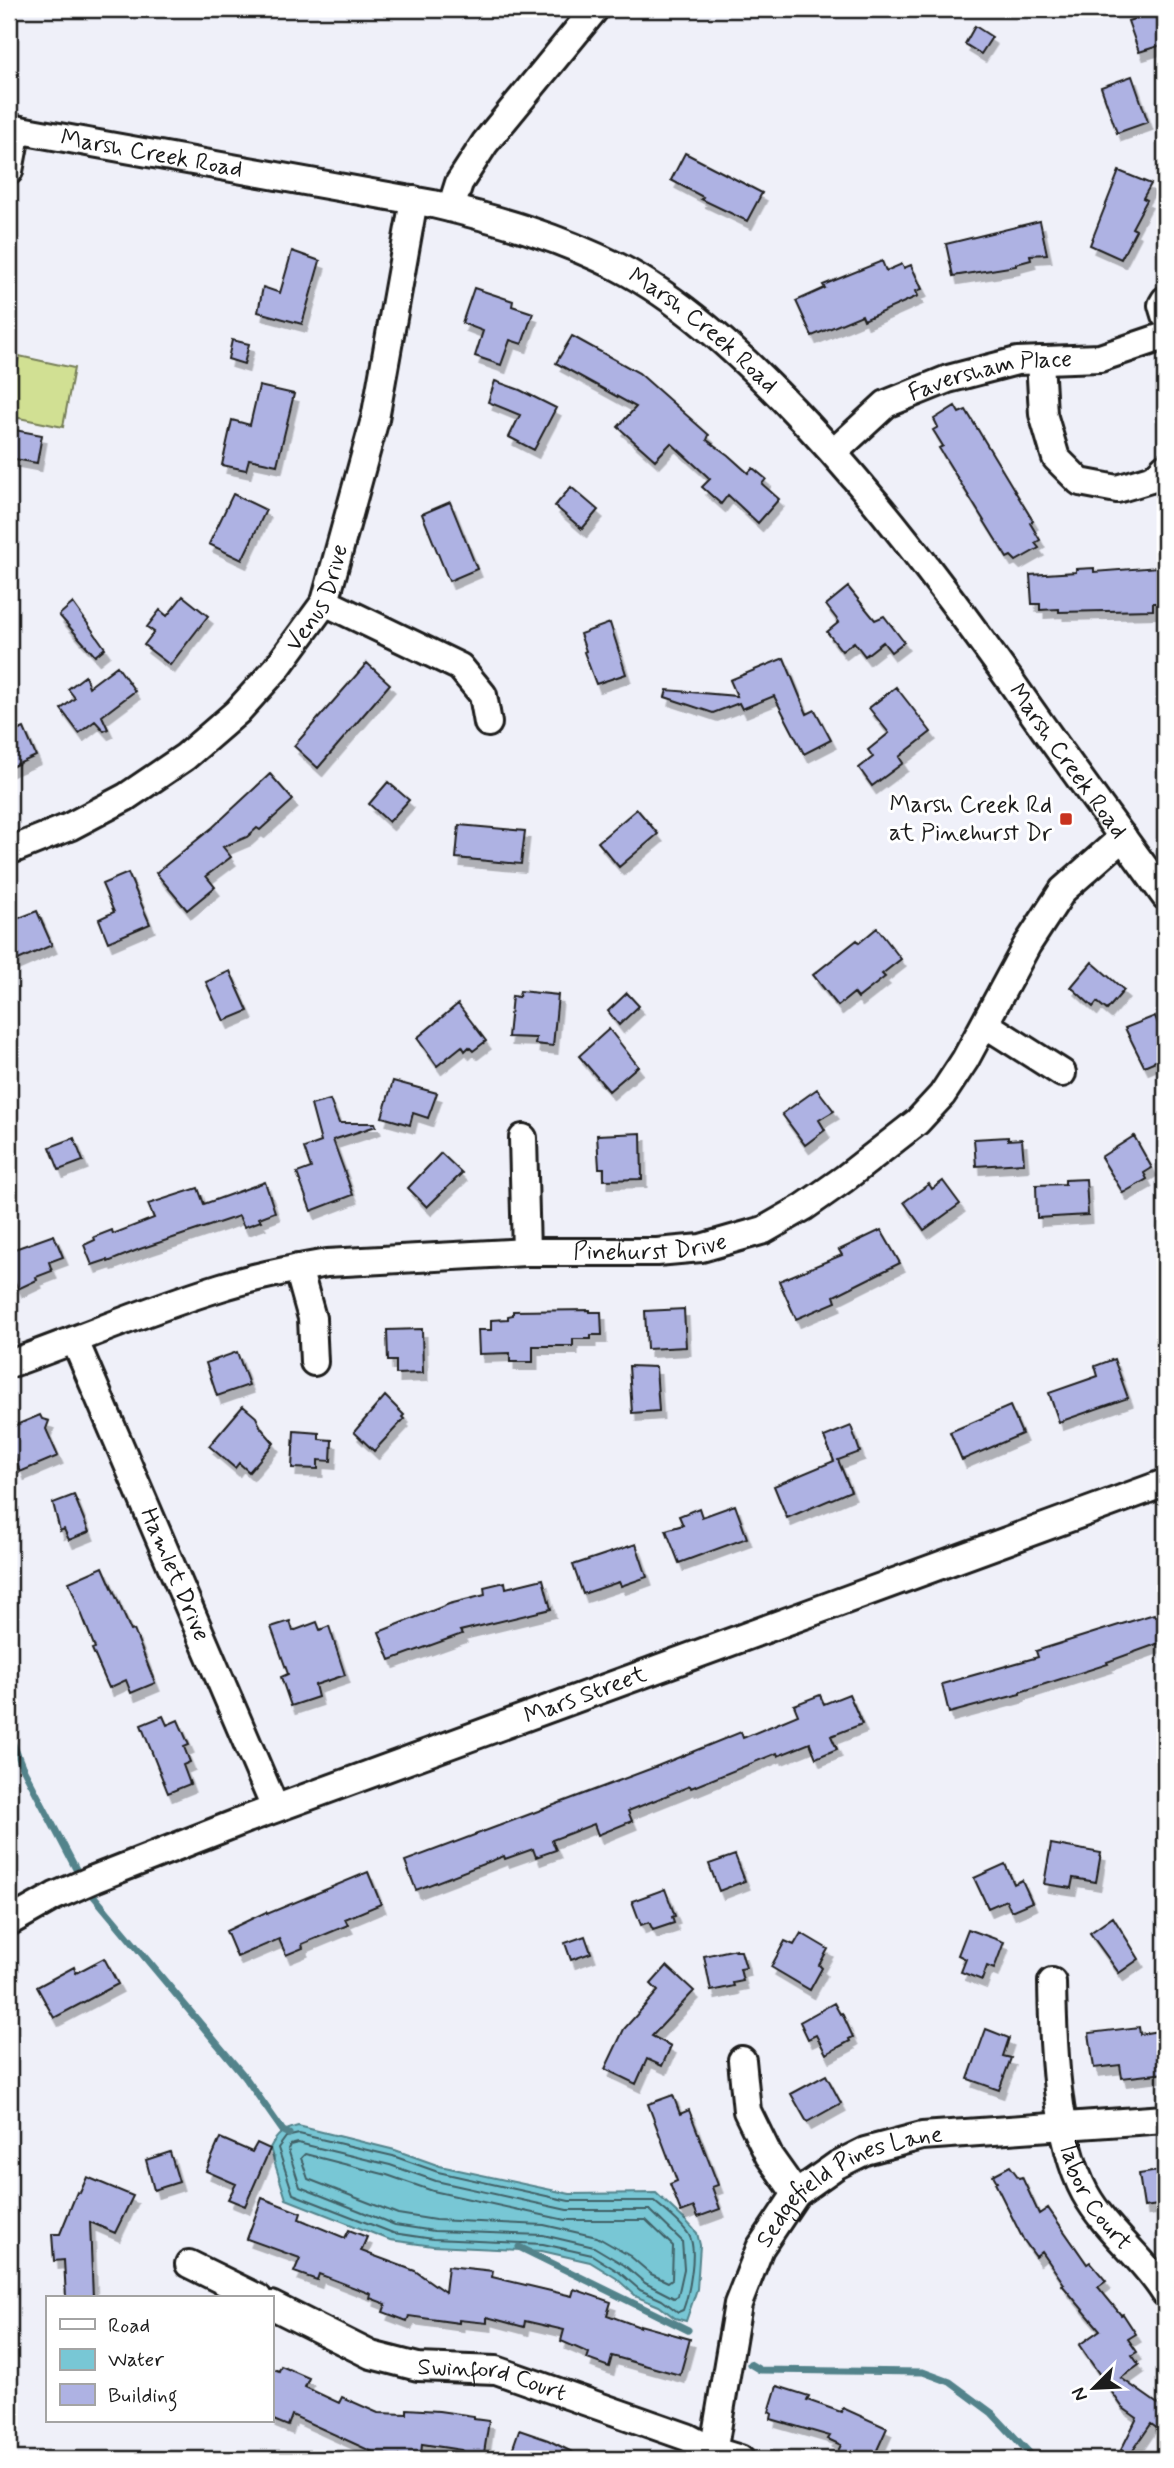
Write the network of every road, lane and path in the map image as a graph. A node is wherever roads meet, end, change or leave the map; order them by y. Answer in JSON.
{"nodes":[{"id":1,"x":595,"y":9,"type":"edge"},
{"id":2,"x":13,"y":129,"type":"edge"},
{"id":3,"x":9,"y":171,"type":"edge"},
{"id":4,"x":414,"y":200,"type":"junction"},
{"id":5,"x":451,"y":208,"type":"junction"},
{"id":6,"x":1165,"y":300,"type":"edge"},
{"id":7,"x":1165,"y":334,"type":"edge"},
{"id":8,"x":1040,"y":360,"type":"junction"},
{"id":9,"x":834,"y":452,"type":"junction"},
{"id":10,"x":1165,"y":467,"type":"edge"},
{"id":11,"x":325,"y":602,"type":"junction"},
{"id":12,"x":488,"y":723,"type":"dead end"},
{"id":13,"x":1123,"y":837,"type":"junction"},
{"id":14,"x":9,"y":851,"type":"edge"},
{"id":15,"x":1165,"y":896,"type":"edge"},
{"id":16,"x":985,"y":1024,"type":"junction"},
{"id":17,"x":1062,"y":1073,"type":"dead end"},
{"id":18,"x":523,"y":1138,"type":"dead end"},
{"id":19,"x":526,"y":1252,"type":"junction"},
{"id":20,"x":298,"y":1268,"type":"junction"},
{"id":21,"x":75,"y":1341,"type":"junction"},
{"id":22,"x":314,"y":1362,"type":"dead end"},
{"id":23,"x":9,"y":1364,"type":"edge"},
{"id":24,"x":1165,"y":1483,"type":"edge"},
{"id":25,"x":275,"y":1808,"type":"junction"},
{"id":26,"x":9,"y":1922,"type":"edge"},
{"id":27,"x":1052,"y":1982,"type":"dead end"},
{"id":28,"x":742,"y":2060,"type":"dead end"},
{"id":29,"x":1165,"y":2119,"type":"edge"},
{"id":30,"x":1065,"y":2125,"type":"junction"},
{"id":31,"x":796,"y":2194,"type":"junction"},
{"id":32,"x":190,"y":2264,"type":"dead end"},
{"id":33,"x":1165,"y":2293,"type":"edge"},
{"id":34,"x":254,"y":2296,"type":"edge"},
{"id":35,"x":273,"y":2306,"type":"edge"},
{"id":36,"x":713,"y":2455,"type":"edge"},
{"id":37,"x":740,"y":2459,"type":"edge"}],
"edges":[{"from":1,"to":5,"type":"street"},
{"from":2,"to":3,"type":"street"},
{"from":2,"to":4,"type":"street","name":"Marsh Creek Road"},
{"from":4,"to":5,"type":"street","name":"Marsh Creek Road"},
{"from":4,"to":11,"type":"street","name":"Venus Drive"},
{"from":5,"to":9,"type":"street","name":"Marsh Creek Road"},
{"from":6,"to":7,"type":"street","name":"Faversham Place"},
{"from":7,"to":8,"type":"street","name":"Faversham Place"},
{"from":8,"to":9,"type":"street","name":"Faversham Place"},
{"from":8,"to":10,"type":"street"},
{"from":9,"to":13,"type":"street","name":"Marsh Creek Road"},
{"from":11,"to":12,"type":"street"},
{"from":11,"to":14,"type":"street","name":"Venus Drive"},
{"from":13,"to":15,"type":"street","name":"Marsh Creek Road"},
{"from":13,"to":16,"type":"street","name":"Pinehurst Drive"},
{"from":16,"to":17,"type":"street"},
{"from":16,"to":19,"type":"street","name":"Pinehurst Drive"},
{"from":18,"to":19,"type":"street"},
{"from":19,"to":20,"type":"street","name":"Pinehurst Drive"},
{"from":20,"to":21,"type":"street","name":"Pinehurst Drive"},
{"from":20,"to":22,"type":"street"},
{"from":21,"to":23,"type":"street","name":"Pinehurst Drive"},
{"from":21,"to":25,"type":"street","name":"Hamlet Drive"},
{"from":24,"to":25,"type":"street","name":"Mars Street"},
{"from":25,"to":26,"type":"street","name":"Mars Street"},
{"from":27,"to":30,"type":"street","name":"Tabor Court"},
{"from":28,"to":31,"type":"street"},
{"from":29,"to":30,"type":"street","name":"Sedgefield Pines Lane"},
{"from":30,"to":31,"type":"street","name":"Sedgefield Pines Lane"},
{"from":30,"to":33,"type":"street","name":"Tabor Court"},
{"from":31,"to":36,"type":"street","name":"Sedgefield Pines Lane"},
{"from":32,"to":34,"type":"street"},
{"from":35,"to":36,"type":"street","name":"Swinford Court"},
{"from":36,"to":37,"type":"street","name":"Swinford Court"}]}
